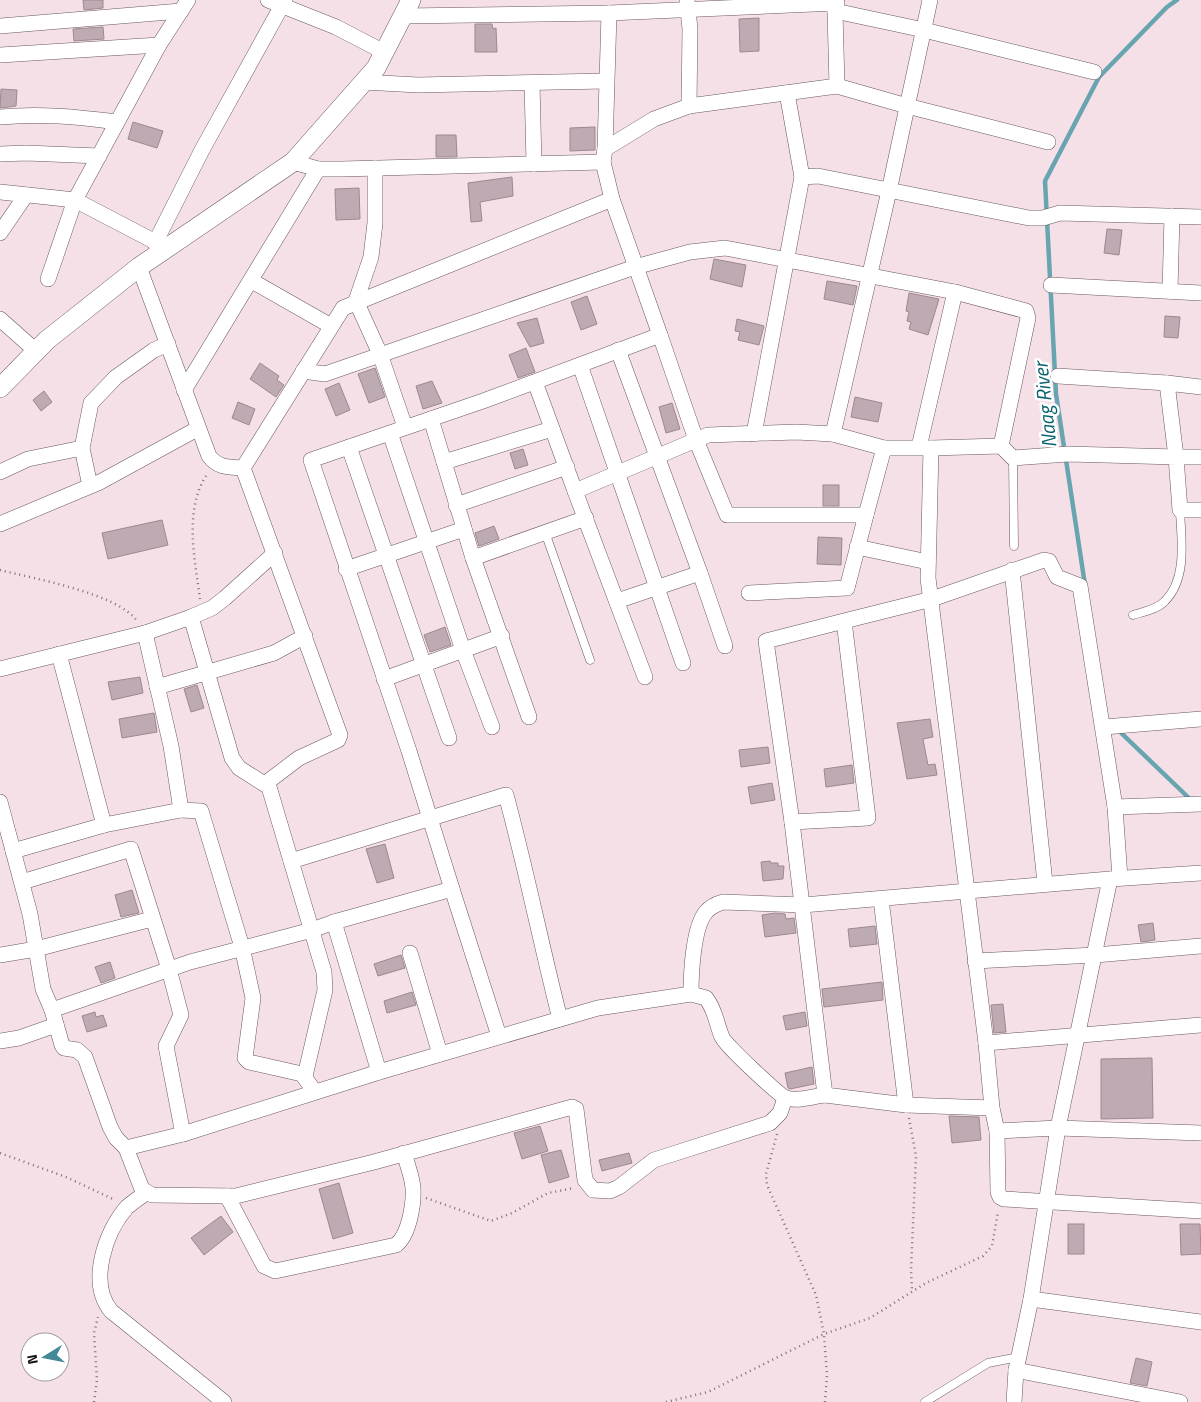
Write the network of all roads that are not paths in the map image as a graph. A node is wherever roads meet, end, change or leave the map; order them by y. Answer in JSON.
{"nodes":[{"id":1,"x":930,"y":0,"type":"edge"},
{"id":2,"x":278,"y":2,"type":"edge"},
{"id":3,"x":836,"y":4,"type":"edge"},
{"id":4,"x":184,"y":5,"type":"edge"},
{"id":5,"x":687,"y":5,"type":"edge"},
{"id":6,"x":407,"y":8,"type":"edge"},
{"id":7,"x":609,"y":13,"type":"junction"},
{"id":8,"x":0,"y":26,"type":"edge"},
{"id":9,"x":924,"y":30,"type":"junction"},
{"id":10,"x":159,"y":45,"type":"junction"},
{"id":11,"x":384,"y":52,"type":"junction"},
{"id":12,"x":0,"y":55,"type":"edge"},
{"id":13,"x":1094,"y":72,"type":"dead end"},
{"id":14,"x":605,"y":81,"type":"junction"},
{"id":15,"x":363,"y":82,"type":"junction"},
{"id":16,"x":532,"y":83,"type":"junction"},
{"id":17,"x":837,"y":86,"type":"junction"},
{"id":18,"x":787,"y":93,"type":"junction"},
{"id":19,"x":689,"y":106,"type":"junction"},
{"id":20,"x":907,"y":106,"type":"junction"},
{"id":21,"x":0,"y":117,"type":"edge"},
{"id":22,"x":117,"y":122,"type":"junction"},
{"id":23,"x":1048,"y":142,"type":"dead end"},
{"id":24,"x":0,"y":154,"type":"edge"},
{"id":25,"x":99,"y":156,"type":"junction"},
{"id":26,"x":604,"y":156,"type":"junction"},
{"id":27,"x":292,"y":162,"type":"junction"},
{"id":28,"x":534,"y":164,"type":"junction"},
{"id":29,"x":375,"y":168,"type":"junction"},
{"id":30,"x":318,"y":169,"type":"junction"},
{"id":31,"x":802,"y":177,"type":"junction"},
{"id":32,"x":889,"y":191,"type":"junction"},
{"id":33,"x":0,"y":192,"type":"edge"},
{"id":34,"x":26,"y":195,"type":"junction"},
{"id":35,"x":612,"y":199,"type":"junction"},
{"id":36,"x":75,"y":200,"type":"junction"},
{"id":37,"x":1172,"y":216,"type":"junction"},
{"id":38,"x":1201,"y":217,"type":"edge"},
{"id":39,"x":0,"y":233,"type":"edge"},
{"id":40,"x":161,"y":245,"type":"junction"},
{"id":41,"x":787,"y":259,"type":"junction"},
{"id":42,"x":635,"y":266,"type":"junction"},
{"id":43,"x":139,"y":267,"type":"junction"},
{"id":44,"x":868,"y":277,"type":"junction"},
{"id":45,"x":48,"y":279,"type":"dead end"},
{"id":46,"x":252,"y":280,"type":"junction"},
{"id":47,"x":1051,"y":285,"type":"dead end"},
{"id":48,"x":1170,"y":291,"type":"junction"},
{"id":49,"x":955,"y":292,"type":"junction"},
{"id":50,"x":1201,"y":293,"type":"edge"},
{"id":51,"x":356,"y":301,"type":"junction"},
{"id":52,"x":0,"y":318,"type":"edge"},
{"id":53,"x":331,"y":326,"type":"junction"},
{"id":54,"x":660,"y":335,"type":"junction"},
{"id":55,"x":168,"y":344,"type":"junction"},
{"id":56,"x":618,"y":350,"type":"junction"},
{"id":57,"x":36,"y":351,"type":"junction"},
{"id":58,"x":380,"y":354,"type":"junction"},
{"id":59,"x":580,"y":365,"type":"junction"},
{"id":60,"x":303,"y":370,"type":"junction"},
{"id":61,"x":1058,"y":376,"type":"dead end"},
{"id":62,"x":535,"y":382,"type":"junction"},
{"id":63,"x":1167,"y":383,"type":"junction"},
{"id":64,"x":1201,"y":387,"type":"edge"},
{"id":65,"x":0,"y":388,"type":"edge"},
{"id":66,"x":184,"y":390,"type":"junction"},
{"id":67,"x":432,"y":419,"type":"junction"},
{"id":68,"x":405,"y":428,"type":"junction"},
{"id":69,"x":552,"y":428,"type":"junction"},
{"id":70,"x":198,"y":429,"type":"junction"},
{"id":71,"x":390,"y":433,"type":"junction"},
{"id":72,"x":754,"y":434,"type":"junction"},
{"id":73,"x":833,"y":434,"type":"junction"},
{"id":74,"x":696,"y":440,"type":"junction"},
{"id":75,"x":1001,"y":446,"type":"junction"},
{"id":76,"x":348,"y":447,"type":"junction"},
{"id":77,"x":82,"y":448,"type":"junction"},
{"id":78,"x":884,"y":448,"type":"junction"},
{"id":79,"x":925,"y":448,"type":"junction"},
{"id":80,"x":659,"y":456,"type":"junction"},
{"id":81,"x":1176,"y":457,"type":"junction"},
{"id":82,"x":1201,"y":457,"type":"edge"},
{"id":83,"x":1013,"y":458,"type":"junction"},
{"id":84,"x":444,"y":462,"type":"junction"},
{"id":85,"x":566,"y":467,"type":"junction"},
{"id":86,"x":243,"y":468,"type":"junction"},
{"id":87,"x":0,"y":472,"type":"edge"},
{"id":88,"x":617,"y":474,"type":"junction"},
{"id":89,"x":90,"y":486,"type":"junction"},
{"id":90,"x":575,"y":491,"type":"junction"},
{"id":91,"x":456,"y":505,"type":"junction"},
{"id":92,"x":1180,"y":510,"type":"junction"},
{"id":93,"x":1201,"y":510,"type":"edge"},
{"id":94,"x":866,"y":515,"type":"junction"},
{"id":95,"x":586,"y":518,"type":"junction"},
{"id":96,"x":0,"y":524,"type":"edge"},
{"id":97,"x":464,"y":529,"type":"junction"},
{"id":98,"x":545,"y":532,"type":"junction"},
{"id":99,"x":426,"y":541,"type":"junction"},
{"id":100,"x":1014,"y":546,"type":"dead end"},
{"id":101,"x":857,"y":547,"type":"junction"},
{"id":102,"x":275,"y":553,"type":"junction"},
{"id":103,"x":386,"y":554,"type":"junction"},
{"id":104,"x":473,"y":558,"type":"junction"},
{"id":105,"x":928,"y":562,"type":"junction"},
{"id":106,"x":346,"y":568,"type":"junction"},
{"id":107,"x":1012,"y":570,"type":"junction"},
{"id":108,"x":700,"y":573,"type":"junction"},
{"id":109,"x":657,"y":586,"type":"junction"},
{"id":110,"x":750,"y":593,"type":"dead end"},
{"id":111,"x":932,"y":598,"type":"junction"},
{"id":112,"x":617,"y":601,"type":"junction"},
{"id":113,"x":196,"y":615,"type":"junction"},
{"id":114,"x":1133,"y":615,"type":"dead end"},
{"id":115,"x":844,"y":621,"type":"junction"},
{"id":116,"x":145,"y":633,"type":"junction"},
{"id":117,"x":305,"y":636,"type":"junction"},
{"id":118,"x":502,"y":636,"type":"junction"},
{"id":119,"x":725,"y":646,"type":"dead end"},
{"id":120,"x":463,"y":650,"type":"junction"},
{"id":121,"x":59,"y":654,"type":"junction"},
{"id":122,"x":590,"y":660,"type":"dead end"},
{"id":123,"x":683,"y":663,"type":"dead end"},
{"id":124,"x":424,"y":664,"type":"junction"},
{"id":125,"x":0,"y":669,"type":"edge"},
{"id":126,"x":209,"y":674,"type":"junction"},
{"id":127,"x":645,"y":677,"type":"dead end"},
{"id":128,"x":384,"y":679,"type":"junction"},
{"id":129,"x":157,"y":687,"type":"junction"},
{"id":130,"x":529,"y":717,"type":"dead end"},
{"id":131,"x":1201,"y":719,"type":"edge"},
{"id":132,"x":492,"y":726,"type":"dead end"},
{"id":133,"x":1104,"y":727,"type":"junction"},
{"id":134,"x":449,"y":738,"type":"dead end"},
{"id":135,"x":269,"y":790,"type":"junction"},
{"id":136,"x":0,"y":802,"type":"edge"},
{"id":137,"x":1201,"y":804,"type":"edge"},
{"id":138,"x":1115,"y":808,"type":"junction"},
{"id":139,"x":181,"y":810,"type":"junction"},
{"id":140,"x":430,"y":817,"type":"junction"},
{"id":141,"x":792,"y":822,"type":"junction"},
{"id":142,"x":104,"y":825,"type":"junction"},
{"id":143,"x":13,"y":851,"type":"junction"},
{"id":144,"x":291,"y":861,"type":"junction"},
{"id":145,"x":1201,"y":873,"type":"edge"},
{"id":146,"x":1115,"y":879,"type":"junction"},
{"id":147,"x":22,"y":882,"type":"junction"},
{"id":148,"x":1045,"y":883,"type":"junction"},
{"id":149,"x":452,"y":889,"type":"junction"},
{"id":150,"x":966,"y":890,"type":"junction"},
{"id":151,"x":881,"y":899,"type":"junction"},
{"id":152,"x":803,"y":906,"type":"junction"},
{"id":153,"x":152,"y":919,"type":"junction"},
{"id":154,"x":334,"y":922,"type":"junction"},
{"id":155,"x":312,"y":930,"type":"junction"},
{"id":156,"x":1201,"y":946,"type":"edge"},
{"id":157,"x":242,"y":947,"type":"junction"},
{"id":158,"x":36,"y":949,"type":"junction"},
{"id":159,"x":410,"y":953,"type":"dead end"},
{"id":160,"x":0,"y":955,"type":"edge"},
{"id":161,"x":1095,"y":955,"type":"junction"},
{"id":162,"x":975,"y":961,"type":"junction"},
{"id":163,"x":347,"y":965,"type":"junction"},
{"id":164,"x":169,"y":969,"type":"junction"},
{"id":165,"x":324,"y":972,"type":"junction"},
{"id":166,"x":692,"y":994,"type":"junction"},
{"id":167,"x":52,"y":1010,"type":"junction"},
{"id":168,"x":560,"y":1018,"type":"junction"},
{"id":169,"x":56,"y":1025,"type":"junction"},
{"id":170,"x":1201,"y":1025,"type":"edge"},
{"id":171,"x":1078,"y":1035,"type":"junction"},
{"id":172,"x":499,"y":1036,"type":"junction"},
{"id":173,"x":0,"y":1041,"type":"edge"},
{"id":174,"x":986,"y":1043,"type":"junction"},
{"id":175,"x":440,"y":1054,"type":"junction"},
{"id":176,"x":379,"y":1072,"type":"junction"},
{"id":177,"x":304,"y":1076,"type":"junction"},
{"id":178,"x":315,"y":1092,"type":"junction"},
{"id":179,"x":825,"y":1095,"type":"junction"},
{"id":180,"x":785,"y":1098,"type":"junction"},
{"id":181,"x":906,"y":1105,"type":"junction"},
{"id":182,"x":992,"y":1108,"type":"junction"},
{"id":183,"x":1058,"y":1128,"type":"junction"},
{"id":184,"x":997,"y":1131,"type":"junction"},
{"id":185,"x":1201,"y":1133,"type":"edge"},
{"id":186,"x":183,"y":1134,"type":"junction"},
{"id":187,"x":126,"y":1148,"type":"junction"},
{"id":188,"x":404,"y":1153,"type":"junction"},
{"id":189,"x":146,"y":1193,"type":"junction"},
{"id":190,"x":226,"y":1196,"type":"junction"},
{"id":191,"x":1047,"y":1202,"type":"junction"},
{"id":192,"x":1201,"y":1211,"type":"edge"},
{"id":193,"x":1031,"y":1299,"type":"junction"},
{"id":194,"x":1201,"y":1322,"type":"edge"},
{"id":195,"x":1018,"y":1364,"type":"junction"},
{"id":196,"x":1152,"y":1399,"type":"edge"},
{"id":197,"x":224,"y":1402,"type":"edge"},
{"id":198,"x":925,"y":1402,"type":"edge"},
{"id":199,"x":1014,"y":1402,"type":"edge"},
{"id":200,"x":1180,"y":1402,"type":"edge"}],
"edges":[{"from":1,"to":9,"type":"street"},
{"from":2,"to":11,"type":"street"},
{"from":2,"to":40,"type":"street"},
{"from":3,"to":5,"type":"street"},
{"from":3,"to":9,"type":"street"},
{"from":3,"to":17,"type":"street"},
{"from":4,"to":8,"type":"street"},
{"from":4,"to":10,"type":"street"},
{"from":5,"to":7,"type":"street"},
{"from":5,"to":19,"type":"street"},
{"from":6,"to":7,"type":"street"},
{"from":6,"to":11,"type":"street"},
{"from":7,"to":14,"type":"street"},
{"from":9,"to":13,"type":"street"},
{"from":9,"to":20,"type":"street"},
{"from":10,"to":12,"type":"street"},
{"from":10,"to":22,"type":"street"},
{"from":11,"to":15,"type":"street"},
{"from":14,"to":16,"type":"street"},
{"from":14,"to":26,"type":"street"},
{"from":15,"to":16,"type":"street"},
{"from":15,"to":27,"type":"street"},
{"from":16,"to":28,"type":"street"},
{"from":17,"to":18,"type":"street"},
{"from":17,"to":20,"type":"street"},
{"from":18,"to":19,"type":"street"},
{"from":18,"to":31,"type":"street"},
{"from":19,"to":26,"type":"street"},
{"from":20,"to":23,"type":"street"},
{"from":20,"to":32,"type":"street"},
{"from":21,"to":22,"type":"street"},
{"from":22,"to":25,"type":"street"},
{"from":24,"to":25,"type":"street"},
{"from":25,"to":36,"type":"street"},
{"from":26,"to":28,"type":"street"},
{"from":26,"to":35,"type":"street"},
{"from":27,"to":30,"type":"street"},
{"from":27,"to":40,"type":"street"},
{"from":28,"to":29,"type":"street"},
{"from":29,"to":30,"type":"street"},
{"from":29,"to":51,"type":"street"},
{"from":30,"to":46,"type":"street"},
{"from":31,"to":32,"type":"street"},
{"from":31,"to":41,"type":"street"},
{"from":32,"to":37,"type":"street"},
{"from":32,"to":44,"type":"street"},
{"from":33,"to":34,"type":"street"},
{"from":34,"to":36,"type":"street"},
{"from":34,"to":39,"type":"street"},
{"from":35,"to":42,"type":"street"},
{"from":35,"to":51,"type":"street"},
{"from":36,"to":40,"type":"street"},
{"from":36,"to":45,"type":"street"},
{"from":37,"to":38,"type":"street"},
{"from":37,"to":48,"type":"street"},
{"from":40,"to":43,"type":"street"},
{"from":41,"to":42,"type":"street"},
{"from":41,"to":44,"type":"street"},
{"from":41,"to":72,"type":"street"},
{"from":42,"to":54,"type":"street"},
{"from":42,"to":58,"type":"street"},
{"from":43,"to":55,"type":"street"},
{"from":43,"to":57,"type":"street"},
{"from":44,"to":49,"type":"street"},
{"from":44,"to":73,"type":"street"},
{"from":46,"to":53,"type":"street"},
{"from":46,"to":66,"type":"street"},
{"from":47,"to":48,"type":"street"},
{"from":48,"to":50,"type":"street"},
{"from":49,"to":75,"type":"street"},
{"from":49,"to":79,"type":"street"},
{"from":51,"to":53,"type":"street"},
{"from":51,"to":58,"type":"street"},
{"from":52,"to":57,"type":"street"},
{"from":53,"to":60,"type":"street"},
{"from":54,"to":56,"type":"street"},
{"from":54,"to":74,"type":"street"},
{"from":55,"to":66,"type":"street"},
{"from":55,"to":77,"type":"street"},
{"from":56,"to":59,"type":"street"},
{"from":56,"to":80,"type":"street"},
{"from":57,"to":65,"type":"street"},
{"from":58,"to":60,"type":"street"},
{"from":58,"to":68,"type":"street"},
{"from":59,"to":62,"type":"street"},
{"from":59,"to":88,"type":"street"},
{"from":60,"to":86,"type":"street"},
{"from":61,"to":63,"type":"street"},
{"from":62,"to":67,"type":"street"},
{"from":62,"to":69,"type":"street"},
{"from":63,"to":64,"type":"street"},
{"from":63,"to":81,"type":"street"},
{"from":66,"to":70,"type":"street"},
{"from":67,"to":68,"type":"street"},
{"from":67,"to":84,"type":"street"},
{"from":68,"to":71,"type":"street"},
{"from":69,"to":84,"type":"street"},
{"from":69,"to":85,"type":"street"},
{"from":70,"to":86,"type":"street"},
{"from":70,"to":89,"type":"street"},
{"from":71,"to":76,"type":"street"},
{"from":71,"to":99,"type":"street"},
{"from":72,"to":73,"type":"street"},
{"from":72,"to":74,"type":"street"},
{"from":73,"to":78,"type":"street"},
{"from":74,"to":80,"type":"street"},
{"from":74,"to":94,"type":"street"},
{"from":75,"to":79,"type":"street"},
{"from":75,"to":83,"type":"street"},
{"from":76,"to":103,"type":"street"},
{"from":76,"to":106,"type":"street"},
{"from":77,"to":87,"type":"street"},
{"from":77,"to":89,"type":"street"},
{"from":78,"to":79,"type":"street"},
{"from":78,"to":94,"type":"street"},
{"from":79,"to":105,"type":"street"},
{"from":80,"to":88,"type":"street"},
{"from":80,"to":108,"type":"street"},
{"from":81,"to":82,"type":"street"},
{"from":81,"to":83,"type":"street"},
{"from":81,"to":92,"type":"street"},
{"from":83,"to":100,"type":"lane"},
{"from":84,"to":91,"type":"street"},
{"from":85,"to":90,"type":"street"},
{"from":85,"to":91,"type":"street"},
{"from":86,"to":102,"type":"street"},
{"from":88,"to":90,"type":"street"},
{"from":88,"to":109,"type":"street"},
{"from":89,"to":96,"type":"street"},
{"from":90,"to":95,"type":"street"},
{"from":91,"to":97,"type":"street"},
{"from":92,"to":93,"type":"street"},
{"from":92,"to":114,"type":"lane"},
{"from":94,"to":101,"type":"street"},
{"from":95,"to":98,"type":"street"},
{"from":95,"to":112,"type":"street"},
{"from":97,"to":99,"type":"street"},
{"from":97,"to":104,"type":"street"},
{"from":98,"to":104,"type":"street"},
{"from":98,"to":122,"type":"lane"},
{"from":99,"to":103,"type":"street"},
{"from":99,"to":120,"type":"street"},
{"from":101,"to":105,"type":"street"},
{"from":101,"to":110,"type":"street"},
{"from":102,"to":113,"type":"street"},
{"from":102,"to":117,"type":"street"},
{"from":103,"to":106,"type":"street"},
{"from":103,"to":124,"type":"street"},
{"from":104,"to":118,"type":"street"},
{"from":105,"to":111,"type":"street"},
{"from":106,"to":128,"type":"street"},
{"from":107,"to":111,"type":"street"},
{"from":107,"to":133,"type":"street"},
{"from":107,"to":148,"type":"street"},
{"from":108,"to":109,"type":"street"},
{"from":108,"to":119,"type":"street"},
{"from":109,"to":112,"type":"street"},
{"from":109,"to":123,"type":"street"},
{"from":111,"to":115,"type":"street"},
{"from":111,"to":150,"type":"street"},
{"from":112,"to":127,"type":"street"},
{"from":113,"to":116,"type":"street"},
{"from":113,"to":126,"type":"street"},
{"from":115,"to":141,"type":"street"},
{"from":115,"to":141,"type":"street"},
{"from":116,"to":121,"type":"street"},
{"from":116,"to":129,"type":"street"},
{"from":117,"to":126,"type":"street"},
{"from":117,"to":135,"type":"street"},
{"from":118,"to":120,"type":"street"},
{"from":118,"to":130,"type":"street"},
{"from":120,"to":124,"type":"street"},
{"from":120,"to":132,"type":"street"},
{"from":121,"to":125,"type":"street"},
{"from":121,"to":142,"type":"street"},
{"from":124,"to":128,"type":"street"},
{"from":124,"to":134,"type":"street"},
{"from":126,"to":129,"type":"street"},
{"from":126,"to":135,"type":"street"},
{"from":128,"to":140,"type":"street"},
{"from":129,"to":139,"type":"street"},
{"from":131,"to":133,"type":"street"},
{"from":133,"to":138,"type":"street"},
{"from":135,"to":144,"type":"street"},
{"from":136,"to":143,"type":"street"},
{"from":137,"to":138,"type":"street"},
{"from":138,"to":146,"type":"street"},
{"from":139,"to":142,"type":"street"},
{"from":139,"to":157,"type":"street"},
{"from":140,"to":144,"type":"street"},
{"from":140,"to":149,"type":"street"},
{"from":140,"to":168,"type":"street"},
{"from":141,"to":152,"type":"street"},
{"from":142,"to":143,"type":"street"},
{"from":143,"to":147,"type":"street"},
{"from":144,"to":155,"type":"street"},
{"from":145,"to":146,"type":"street"},
{"from":146,"to":148,"type":"street"},
{"from":146,"to":161,"type":"street"},
{"from":147,"to":153,"type":"street"},
{"from":147,"to":158,"type":"street"},
{"from":148,"to":150,"type":"street"},
{"from":149,"to":154,"type":"street"},
{"from":149,"to":172,"type":"street"},
{"from":150,"to":151,"type":"street"},
{"from":150,"to":162,"type":"street"},
{"from":151,"to":152,"type":"street"},
{"from":151,"to":181,"type":"street"},
{"from":152,"to":166,"type":"street"},
{"from":152,"to":179,"type":"street"},
{"from":153,"to":158,"type":"street"},
{"from":153,"to":164,"type":"street"},
{"from":154,"to":155,"type":"street"},
{"from":154,"to":163,"type":"street"},
{"from":155,"to":157,"type":"street"},
{"from":155,"to":165,"type":"street"},
{"from":156,"to":161,"type":"street"},
{"from":157,"to":164,"type":"street"},
{"from":157,"to":177,"type":"street"},
{"from":158,"to":160,"type":"street"},
{"from":158,"to":167,"type":"street"},
{"from":159,"to":175,"type":"street"},
{"from":161,"to":162,"type":"street"},
{"from":161,"to":171,"type":"street"},
{"from":162,"to":174,"type":"street"},
{"from":163,"to":165,"type":"street"},
{"from":163,"to":176,"type":"street"},
{"from":164,"to":167,"type":"street"},
{"from":164,"to":186,"type":"street"},
{"from":165,"to":177,"type":"street"},
{"from":166,"to":168,"type":"street"},
{"from":166,"to":180,"type":"street"},
{"from":167,"to":169,"type":"street"},
{"from":168,"to":172,"type":"street"},
{"from":169,"to":173,"type":"street"},
{"from":169,"to":187,"type":"street"},
{"from":170,"to":171,"type":"street"},
{"from":171,"to":174,"type":"street"},
{"from":171,"to":183,"type":"street"},
{"from":172,"to":175,"type":"street"},
{"from":174,"to":182,"type":"street"},
{"from":175,"to":176,"type":"street"},
{"from":176,"to":178,"type":"street"},
{"from":177,"to":178,"type":"street"},
{"from":178,"to":186,"type":"street"},
{"from":179,"to":180,"type":"street"},
{"from":179,"to":181,"type":"street"},
{"from":180,"to":188,"type":"street"},
{"from":181,"to":182,"type":"street"},
{"from":182,"to":184,"type":"street"},
{"from":183,"to":184,"type":"street"},
{"from":183,"to":185,"type":"street"},
{"from":183,"to":191,"type":"street"},
{"from":184,"to":191,"type":"street"},
{"from":186,"to":187,"type":"street"},
{"from":187,"to":189,"type":"street"},
{"from":188,"to":190,"type":"street"},
{"from":188,"to":190,"type":"street"},
{"from":189,"to":190,"type":"street"},
{"from":189,"to":197,"type":"street"},
{"from":191,"to":192,"type":"street"},
{"from":191,"to":193,"type":"street"},
{"from":193,"to":194,"type":"street"},
{"from":193,"to":195,"type":"street"},
{"from":195,"to":196,"type":"street"},
{"from":195,"to":198,"type":"lane"},
{"from":195,"to":199,"type":"street"},
{"from":196,"to":200,"type":"street"}]}
